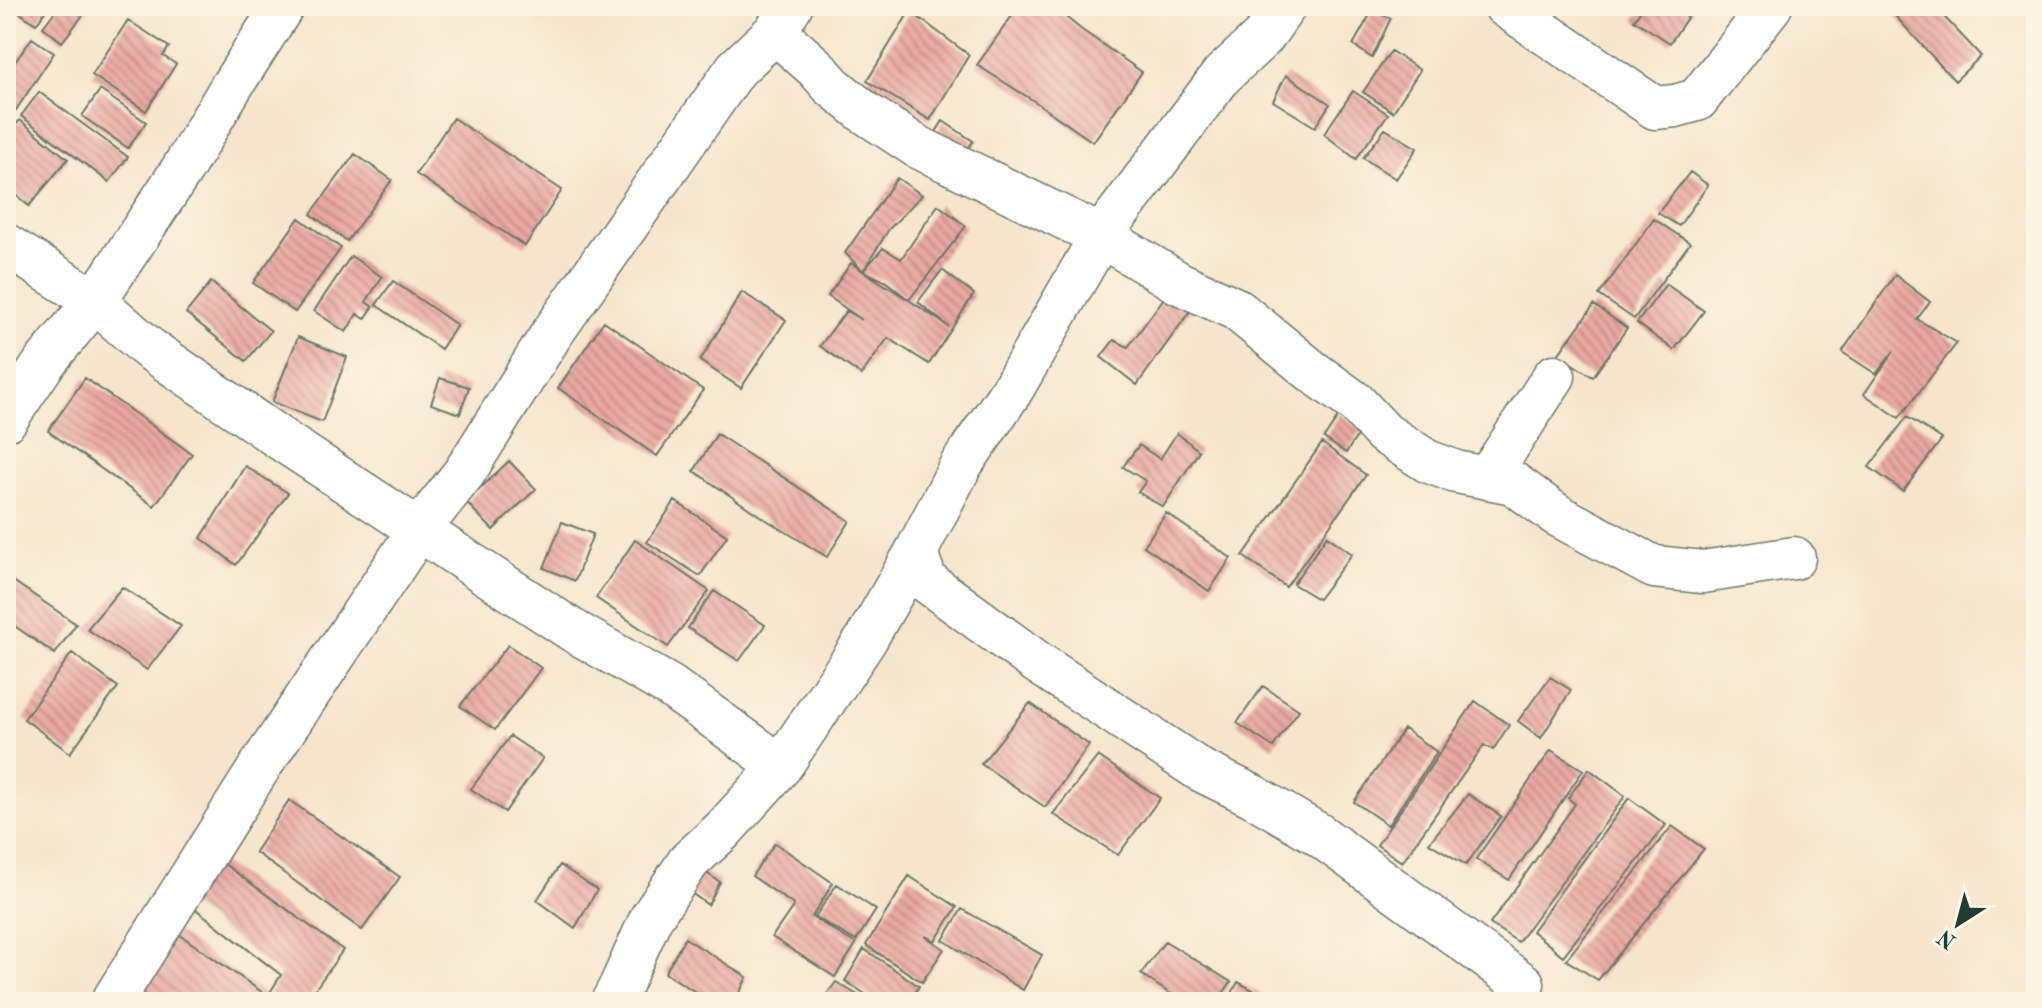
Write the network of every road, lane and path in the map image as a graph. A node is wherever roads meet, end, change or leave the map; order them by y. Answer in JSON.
{"nodes":[{"id":1,"x":283,"y":6,"type":"edge"},
{"id":2,"x":1285,"y":6,"type":"edge"},
{"id":3,"x":1505,"y":6,"type":"edge"},
{"id":4,"x":1771,"y":6,"type":"edge"},
{"id":5,"x":783,"y":19,"type":"edge"},
{"id":6,"x":1101,"y":236,"type":"junction"},
{"id":7,"x":6,"y":245,"type":"edge"},
{"id":8,"x":95,"y":301,"type":"junction"},
{"id":9,"x":1554,"y":376,"type":"dead end"},
{"id":10,"x":6,"y":420,"type":"edge"},
{"id":11,"x":1488,"y":477,"type":"junction"},
{"id":12,"x":418,"y":531,"type":"junction"},
{"id":13,"x":916,"y":552,"type":"junction"},
{"id":14,"x":1794,"y":558,"type":"dead end"},
{"id":15,"x":781,"y":766,"type":"junction"},
{"id":16,"x":1523,"y":984,"type":"dead end"},
{"id":17,"x":112,"y":1002,"type":"edge"},
{"id":18,"x":612,"y":1002,"type":"edge"}],
"edges":[{"from":1,"to":8,"type":"street"},
{"from":2,"to":6,"type":"street"},
{"from":3,"to":4,"type":"street"},
{"from":5,"to":6,"type":"street"},
{"from":5,"to":12,"type":"street"},
{"from":6,"to":11,"type":"street"},
{"from":6,"to":13,"type":"street"},
{"from":7,"to":8,"type":"street"},
{"from":8,"to":10,"type":"street"},
{"from":8,"to":12,"type":"street"},
{"from":9,"to":11,"type":"street"},
{"from":11,"to":14,"type":"street"},
{"from":12,"to":15,"type":"street"},
{"from":12,"to":17,"type":"street"},
{"from":13,"to":15,"type":"street"},
{"from":13,"to":16,"type":"street"},
{"from":15,"to":18,"type":"street"}]}
